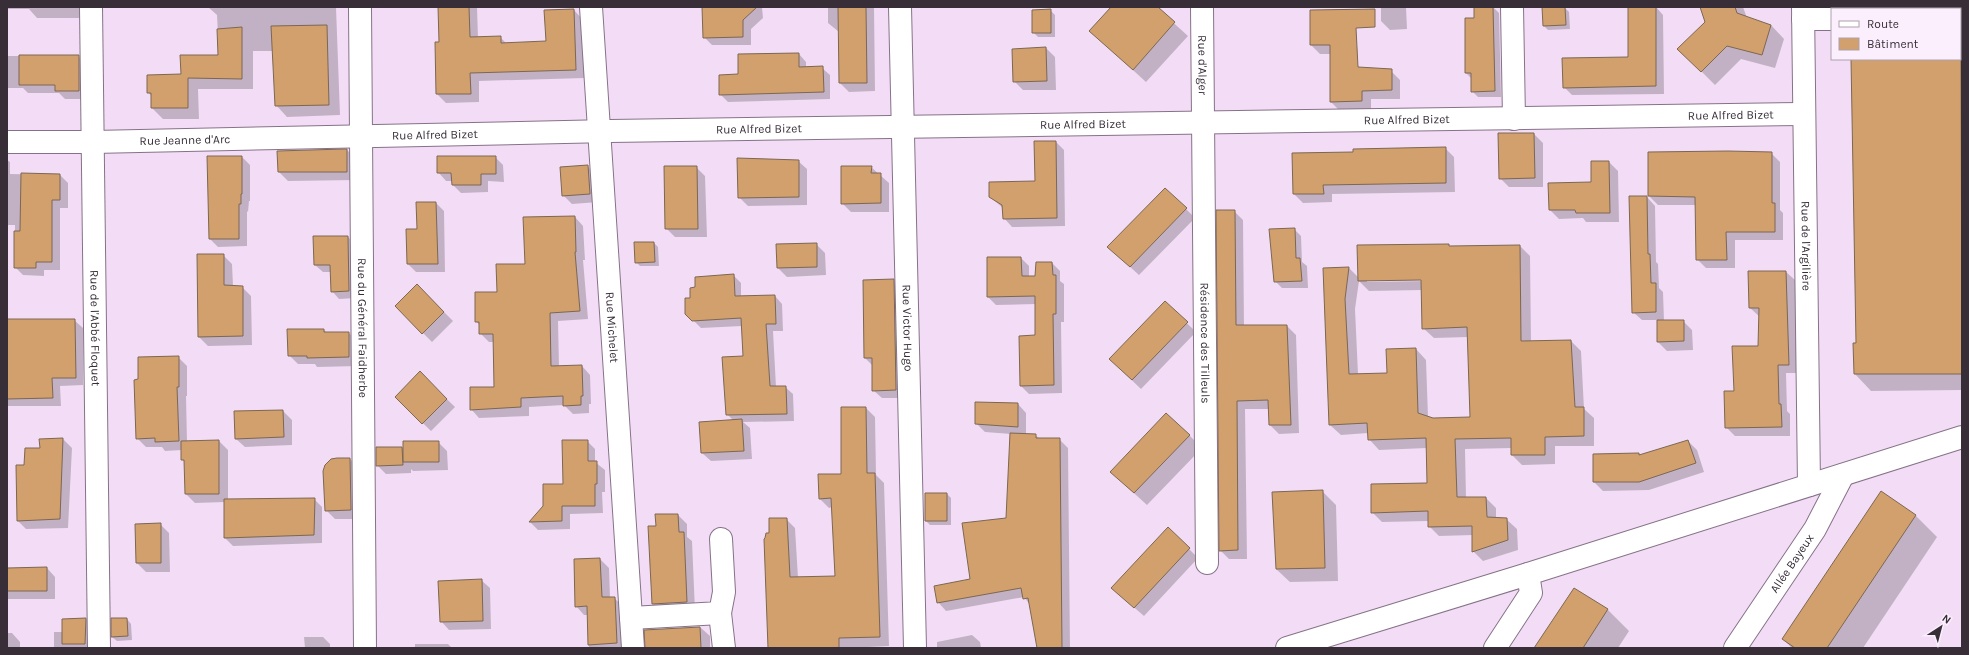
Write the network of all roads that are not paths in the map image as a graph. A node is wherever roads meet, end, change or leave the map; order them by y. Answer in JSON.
{"nodes":[{"id":1,"x":91,"y":7,"type":"edge"},
{"id":2,"x":360,"y":7,"type":"edge"},
{"id":3,"x":591,"y":7,"type":"edge"},
{"id":4,"x":900,"y":7,"type":"edge"},
{"id":5,"x":1202,"y":7,"type":"edge"},
{"id":6,"x":1512,"y":7,"type":"edge"},
{"id":7,"x":1803,"y":13,"type":"edge"},
{"id":8,"x":1831,"y":19,"type":"edge"},
{"id":9,"x":1804,"y":114,"type":"junction"},
{"id":10,"x":1514,"y":119,"type":"junction"},
{"id":11,"x":1205,"y":124,"type":"junction"},
{"id":12,"x":902,"y":128,"type":"junction"},
{"id":13,"x":599,"y":132,"type":"junction"},
{"id":14,"x":362,"y":137,"type":"junction"},
{"id":15,"x":7,"y":142,"type":"edge"},
{"id":16,"x":93,"y":142,"type":"junction"},
{"id":17,"x":1962,"y":437,"type":"edge"},
{"id":18,"x":1843,"y":475,"type":"junction"},
{"id":19,"x":1808,"y":485,"type":"junction"},
{"id":20,"x":721,"y":539,"type":"dead end"},
{"id":21,"x":1207,"y":563,"type":"dead end"},
{"id":22,"x":1528,"y":574,"type":"junction"},
{"id":23,"x":720,"y":613,"type":"junction"},
{"id":24,"x":631,"y":618,"type":"junction"},
{"id":25,"x":99,"y":648,"type":"edge"},
{"id":26,"x":365,"y":648,"type":"edge"},
{"id":27,"x":632,"y":648,"type":"edge"},
{"id":28,"x":724,"y":648,"type":"edge"},
{"id":29,"x":915,"y":648,"type":"edge"},
{"id":30,"x":1287,"y":648,"type":"edge"},
{"id":31,"x":1495,"y":648,"type":"edge"},
{"id":32,"x":1735,"y":648,"type":"edge"}],
"edges":[{"from":1,"to":16,"type":"street","name":"Rue de l'Abbé Floquet"},
{"from":2,"to":14,"type":"street","name":"Rue du Général Faidherbe"},
{"from":3,"to":13,"type":"street","name":"Rue Michelet"},
{"from":4,"to":12,"type":"street","name":"Rue Victor Hugo"},
{"from":5,"to":11,"type":"street","name":"Rue d'Alger"},
{"from":6,"to":10,"type":"street"},
{"from":7,"to":8,"type":"street"},
{"from":7,"to":9,"type":"street","name":"Rue de l'Argilière"},
{"from":9,"to":10,"type":"street","name":"Rue Alfred Bizet"},
{"from":9,"to":19,"type":"street","name":"Rue de l'Argilière"},
{"from":10,"to":11,"type":"street","name":"Rue Alfred Bizet"},
{"from":11,"to":12,"type":"street","name":"Rue Alfred Bizet"},
{"from":11,"to":21,"type":"street","name":"Résidence des Tilleuls"},
{"from":12,"to":13,"type":"street","name":"Rue Alfred Bizet"},
{"from":12,"to":29,"type":"street","name":"Rue Victor Hugo"},
{"from":13,"to":14,"type":"street","name":"Rue Alfred Bizet"},
{"from":13,"to":24,"type":"street","name":"Rue Michelet"},
{"from":14,"to":16,"type":"street","name":"Rue Jeanne d'Arc"},
{"from":14,"to":26,"type":"street","name":"Rue du Général Faidherbe"},
{"from":15,"to":16,"type":"street","name":"Rue Jeanne d'Arc"},
{"from":16,"to":25,"type":"street","name":"Rue de l'Abbé Floquet"},
{"from":17,"to":18,"type":"street"},
{"from":18,"to":19,"type":"street"},
{"from":18,"to":32,"type":"street","name":"Allée Bayeux"},
{"from":19,"to":22,"type":"street"},
{"from":20,"to":23,"type":"street"},
{"from":22,"to":30,"type":"street"},
{"from":22,"to":31,"type":"street"},
{"from":23,"to":24,"type":"street"},
{"from":23,"to":28,"type":"street"},
{"from":24,"to":27,"type":"street","name":"Rue Michelet"}]}
